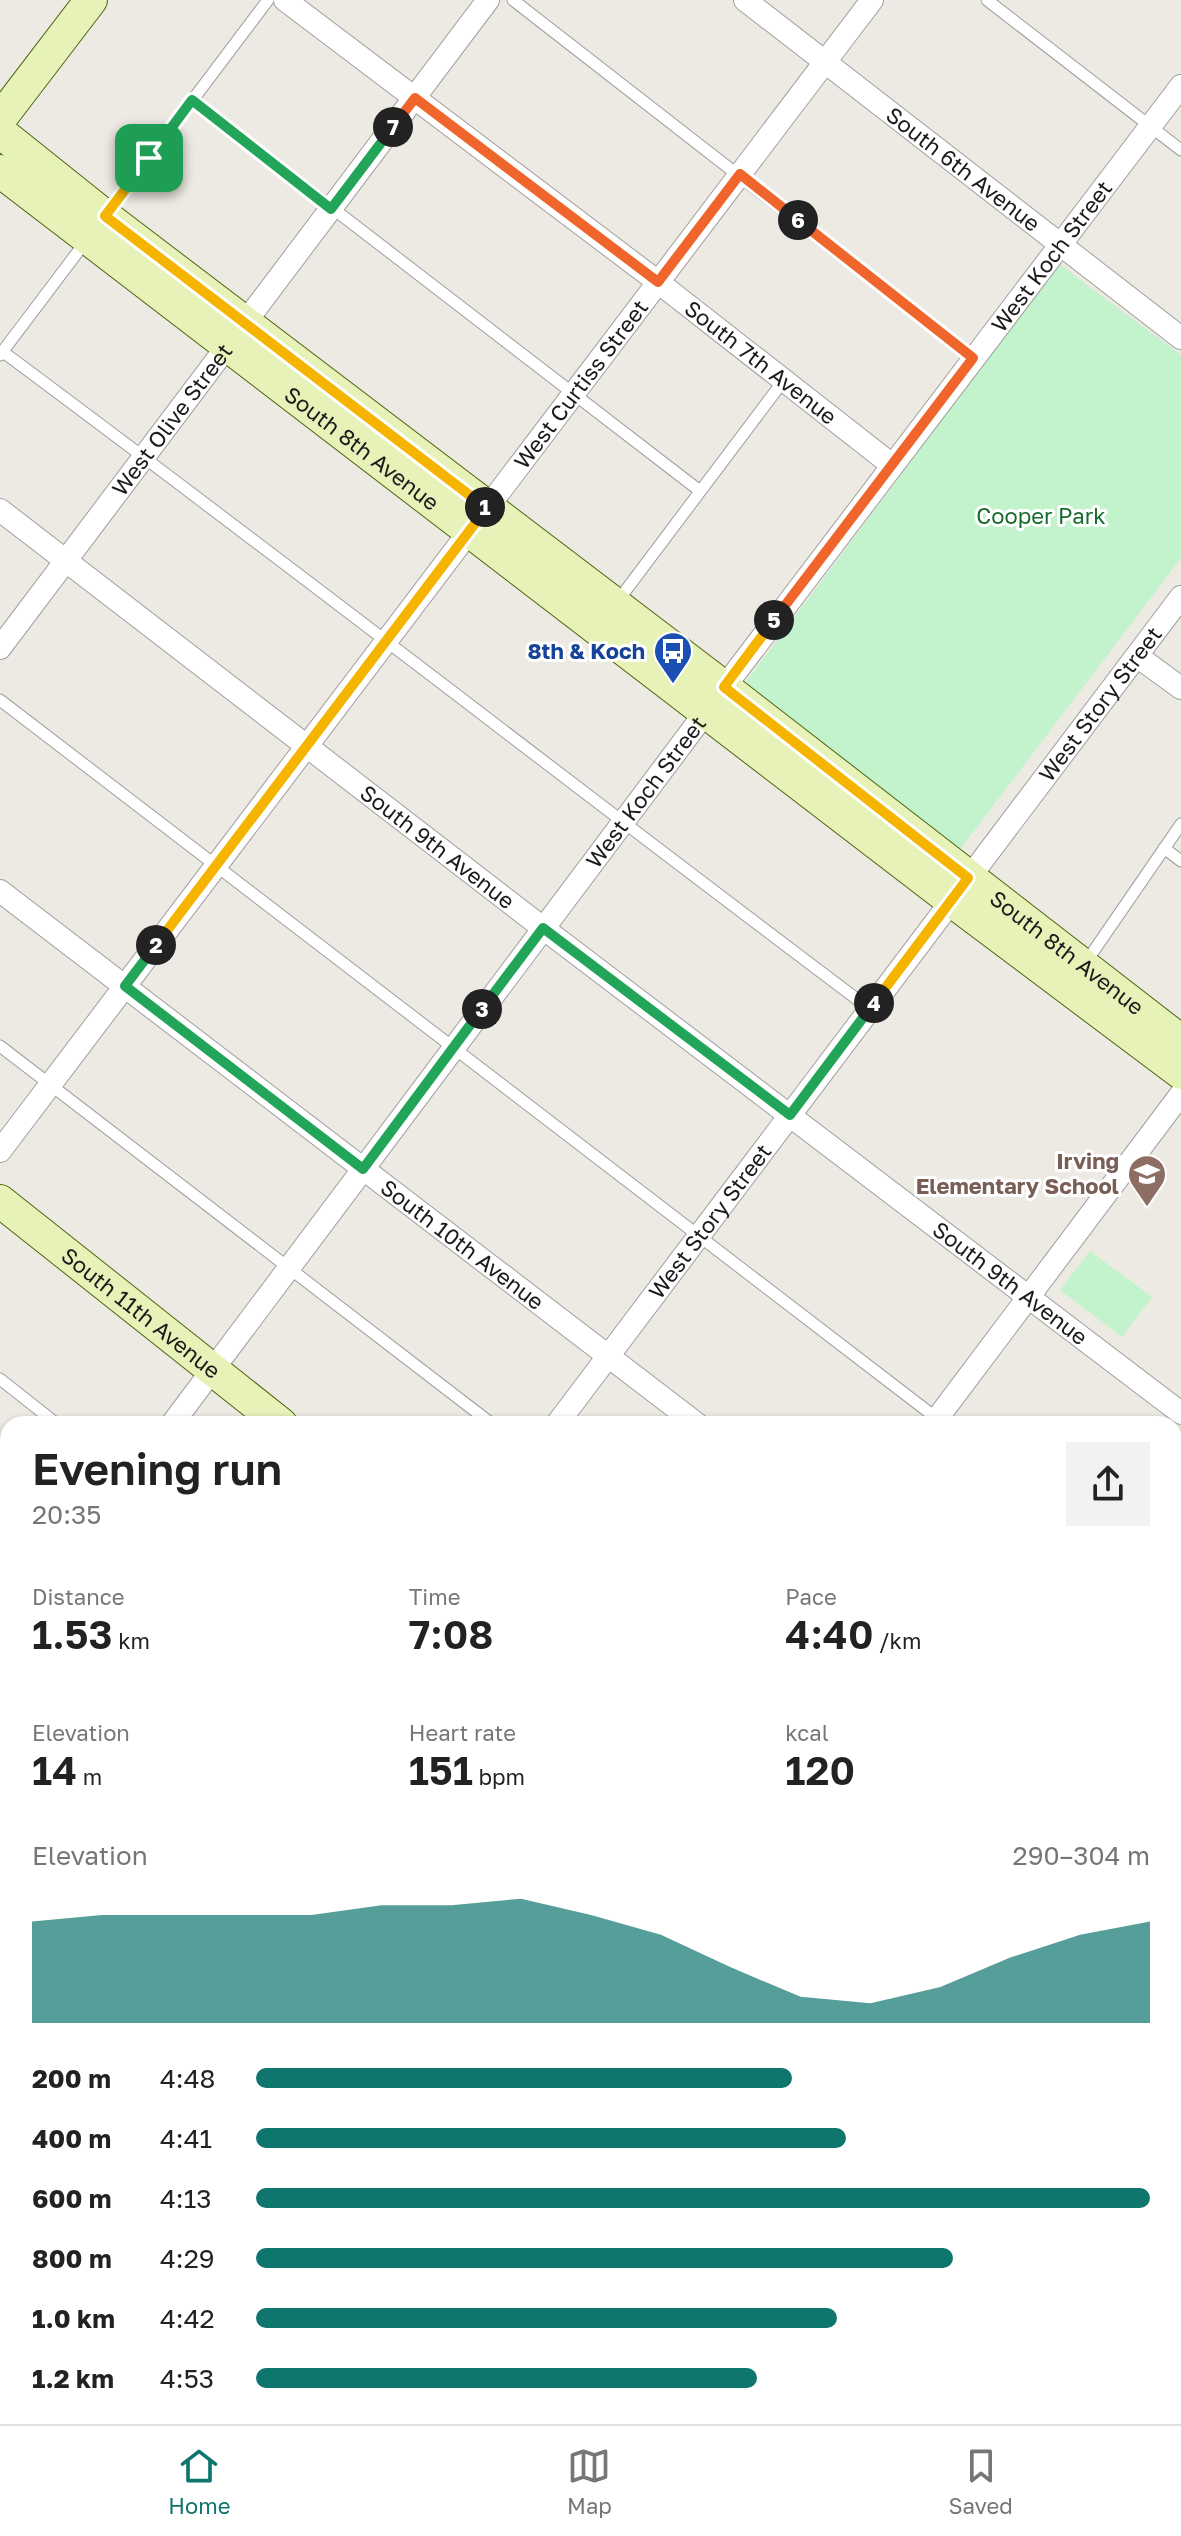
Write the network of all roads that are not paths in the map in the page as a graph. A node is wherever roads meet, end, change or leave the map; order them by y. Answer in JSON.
{"nodes":[{"id":1,"x":91,"y":0,"type":"edge"},
{"id":2,"x":268,"y":0,"type":"edge"},
{"id":3,"x":285,"y":0,"type":"edge"},
{"id":4,"x":488,"y":0,"type":"edge"},
{"id":5,"x":513,"y":0,"type":"edge"},
{"id":6,"x":745,"y":0,"type":"edge"},
{"id":7,"x":872,"y":0,"type":"edge"},
{"id":8,"x":987,"y":0,"type":"edge"},
{"id":9,"x":826,"y":61,"type":"junction"},
{"id":10,"x":1181,"y":86,"type":"edge"},
{"id":11,"x":415,"y":98,"type":"junction"},
{"id":12,"x":192,"y":100,"type":"junction"},
{"id":13,"x":0,"y":119,"type":"edge"},
{"id":14,"x":1150,"y":127,"type":"junction"},
{"id":15,"x":0,"y":132,"type":"edge"},
{"id":16,"x":1181,"y":150,"type":"edge"},
{"id":17,"x":0,"y":171,"type":"edge"},
{"id":18,"x":740,"y":174,"type":"junction"},
{"id":19,"x":331,"y":209,"type":"junction"},
{"id":20,"x":96,"y":228,"type":"junction"},
{"id":21,"x":1059,"y":245,"type":"junction"},
{"id":22,"x":658,"y":282,"type":"junction"},
{"id":23,"x":236,"y":335,"type":"junction"},
{"id":24,"x":1181,"y":338,"type":"edge"},
{"id":25,"x":1,"y":354,"type":"edge"},
{"id":26,"x":973,"y":358,"type":"junction"},
{"id":27,"x":784,"y":380,"type":"junction"},
{"id":28,"x":574,"y":394,"type":"junction"},
{"id":29,"x":144,"y":457,"type":"junction"},
{"id":30,"x":892,"y":465,"type":"junction"},
{"id":31,"x":700,"y":491,"type":"junction"},
{"id":32,"x":0,"y":510,"type":"edge"},
{"id":33,"x":478,"y":519,"type":"junction"},
{"id":34,"x":66,"y":560,"type":"junction"},
{"id":35,"x":1181,"y":597,"type":"edge"},
{"id":36,"x":606,"y":617,"type":"junction"},
{"id":37,"x":387,"y":640,"type":"junction"},
{"id":38,"x":0,"y":648,"type":"edge"},
{"id":39,"x":1137,"y":656,"type":"junction"},
{"id":40,"x":1181,"y":688,"type":"edge"},
{"id":41,"x":715,"y":698,"type":"junction"},
{"id":42,"x":0,"y":700,"type":"edge"},
{"id":43,"x":307,"y":746,"type":"junction"},
{"id":44,"x":622,"y":822,"type":"junction"},
{"id":45,"x":1181,"y":824,"type":"edge"},
{"id":46,"x":1164,"y":848,"type":"junction"},
{"id":47,"x":1181,"y":861,"type":"edge"},
{"id":48,"x":216,"y":865,"type":"junction"},
{"id":49,"x":960,"y":889,"type":"junction"},
{"id":50,"x":0,"y":891,"type":"edge"},
{"id":51,"x":543,"y":928,"type":"junction"},
{"id":52,"x":1075,"y":976,"type":"junction"},
{"id":53,"x":125,"y":986,"type":"junction"},
{"id":54,"x":870,"y":1009,"type":"junction"},
{"id":55,"x":1181,"y":1041,"type":"edge"},
{"id":56,"x":0,"y":1046,"type":"edge"},
{"id":57,"x":454,"y":1047,"type":"junction"},
{"id":58,"x":1181,"y":1073,"type":"edge"},
{"id":59,"x":50,"y":1084,"type":"junction"},
{"id":60,"x":1181,"y":1094,"type":"edge"},
{"id":61,"x":790,"y":1115,"type":"junction"},
{"id":62,"x":0,"y":1151,"type":"edge"},
{"id":63,"x":363,"y":1169,"type":"junction"},
{"id":64,"x":0,"y":1201,"type":"edge"},
{"id":65,"x":700,"y":1234,"type":"junction"},
{"id":66,"x":288,"y":1268,"type":"junction"},
{"id":67,"x":1028,"y":1298,"type":"junction"},
{"id":68,"x":608,"y":1357,"type":"junction"},
{"id":69,"x":212,"y":1370,"type":"junction"},
{"id":70,"x":0,"y":1379,"type":"edge"},
{"id":71,"x":1181,"y":1413,"type":"edge"},
{"id":72,"x":47,"y":1416,"type":"edge"},
{"id":73,"x":178,"y":1416,"type":"edge"},
{"id":74,"x":271,"y":1416,"type":"edge"},
{"id":75,"x":482,"y":1416,"type":"edge"},
{"id":76,"x":563,"y":1416,"type":"edge"},
{"id":77,"x":686,"y":1416,"type":"edge"},
{"id":78,"x":930,"y":1416,"type":"edge"},
{"id":79,"x":942,"y":1416,"type":"edge"}],
"edges":[{"from":1,"to":13,"type":"street"},
{"from":2,"to":12,"type":"lane"},
{"from":3,"to":11,"type":"street","name":"South 7th Avenue"},
{"from":4,"to":11,"type":"street","name":"West Olive Street"},
{"from":5,"to":18,"type":"lane"},
{"from":6,"to":9,"type":"street","name":"South 6th Avenue"},
{"from":7,"to":9,"type":"street","name":"West Curtiss Street"},
{"from":8,"to":14,"type":"lane"},
{"from":9,"to":18,"type":"street","name":"West Curtiss Street"},
{"from":9,"to":21,"type":"street","name":"South 6th Avenue"},
{"from":10,"to":14,"type":"street","name":"West Koch Street"},
{"from":11,"to":19,"type":"street","name":"West Olive Street"},
{"from":11,"to":22,"type":"street","name":"South 7th Avenue"},
{"from":12,"to":19,"type":"lane"},
{"from":12,"to":20,"type":"lane"},
{"from":14,"to":16,"type":"lane"},
{"from":14,"to":21,"type":"street","name":"West Koch Street"},
{"from":15,"to":20,"type":"street","name":"South 8th Avenue"},
{"from":17,"to":20,"type":"street","name":"South 8th Avenue"},
{"from":18,"to":22,"type":"street","name":"West Curtiss Street"},
{"from":18,"to":26,"type":"lane"},
{"from":19,"to":23,"type":"street","name":"West Olive Street"},
{"from":19,"to":28,"type":"lane"},
{"from":20,"to":23,"type":"street","name":"South 8th Avenue"},
{"from":20,"to":25,"type":"lane"},
{"from":21,"to":24,"type":"street","name":"South 6th Avenue"},
{"from":21,"to":26,"type":"street","name":"West Koch Street"},
{"from":22,"to":27,"type":"street","name":"South 7th Avenue"},
{"from":22,"to":28,"type":"street","name":"West Curtiss Street"},
{"from":23,"to":29,"type":"street","name":"West Olive Street"},
{"from":23,"to":33,"type":"street","name":"South 8th Avenue"},
{"from":25,"to":29,"type":"lane"},
{"from":26,"to":30,"type":"street","name":"West Koch Street"},
{"from":27,"to":30,"type":"street","name":"South 7th Avenue"},
{"from":27,"to":31,"type":"lane"},
{"from":28,"to":31,"type":"lane"},
{"from":28,"to":33,"type":"street","name":"West Curtiss Street"},
{"from":29,"to":34,"type":"street","name":"West Olive Street"},
{"from":29,"to":37,"type":"lane"},
{"from":30,"to":41,"type":"street","name":"West Koch Street"},
{"from":31,"to":36,"type":"lane"},
{"from":32,"to":34,"type":"street","name":"South 9th Avenue"},
{"from":33,"to":36,"type":"street","name":"South 8th Avenue"},
{"from":33,"to":37,"type":"street","name":"West Curtiss Street"},
{"from":34,"to":38,"type":"street","name":"West Olive Street"},
{"from":34,"to":43,"type":"street","name":"South 9th Avenue"},
{"from":35,"to":39,"type":"street","name":"West Story Street"},
{"from":36,"to":41,"type":"street","name":"South 8th Avenue"},
{"from":37,"to":43,"type":"street","name":"West Curtiss Street"},
{"from":37,"to":44,"type":"lane"},
{"from":39,"to":40,"type":"street"},
{"from":39,"to":49,"type":"street","name":"West Story Street"},
{"from":41,"to":44,"type":"street","name":"West Koch Street"},
{"from":41,"to":49,"type":"street","name":"South 8th Avenue"},
{"from":42,"to":48,"type":"lane"},
{"from":43,"to":48,"type":"street","name":"West Curtiss Street"},
{"from":43,"to":51,"type":"street","name":"South 9th Avenue"},
{"from":44,"to":51,"type":"street","name":"West Koch Street"},
{"from":44,"to":54,"type":"lane"},
{"from":45,"to":46,"type":"lane"},
{"from":46,"to":47,"type":"lane"},
{"from":46,"to":52,"type":"lane"},
{"from":48,"to":53,"type":"street","name":"West Curtiss Street"},
{"from":48,"to":57,"type":"lane"},
{"from":49,"to":52,"type":"street","name":"South 8th Avenue"},
{"from":49,"to":54,"type":"street","name":"West Story Street"},
{"from":50,"to":53,"type":"street","name":"South 10th Avenue"},
{"from":51,"to":57,"type":"street","name":"West Koch Street"},
{"from":51,"to":61,"type":"street","name":"South 9th Avenue"},
{"from":52,"to":55,"type":"street","name":"South 8th Avenue"},
{"from":52,"to":58,"type":"street","name":"South 8th Avenue"},
{"from":53,"to":59,"type":"street","name":"West Curtiss Street"},
{"from":53,"to":63,"type":"street","name":"South 10th Avenue"},
{"from":54,"to":61,"type":"street","name":"West Story Street"},
{"from":56,"to":59,"type":"lane"},
{"from":57,"to":63,"type":"street","name":"West Koch Street"},
{"from":57,"to":65,"type":"lane"},
{"from":59,"to":62,"type":"street","name":"West Curtiss Street"},
{"from":59,"to":66,"type":"lane"},
{"from":60,"to":67,"type":"street"},
{"from":61,"to":65,"type":"street","name":"West Story Street"},
{"from":61,"to":67,"type":"street","name":"South 9th Avenue"},
{"from":63,"to":66,"type":"street","name":"West Koch Street"},
{"from":63,"to":68,"type":"street","name":"South 10th Avenue"},
{"from":64,"to":69,"type":"street","name":"South 11th Avenue"},
{"from":65,"to":68,"type":"street","name":"West Story Street"},
{"from":65,"to":78,"type":"lane"},
{"from":66,"to":69,"type":"street","name":"West Koch Street"},
{"from":66,"to":75,"type":"lane"},
{"from":67,"to":71,"type":"street","name":"South 9th Avenue"},
{"from":67,"to":79,"type":"street"},
{"from":68,"to":76,"type":"street","name":"West Story Street"},
{"from":68,"to":77,"type":"street","name":"South 10th Avenue"},
{"from":69,"to":73,"type":"street","name":"West Koch Street"},
{"from":69,"to":74,"type":"street","name":"South 11th Avenue"},
{"from":70,"to":72,"type":"lane"}]}
